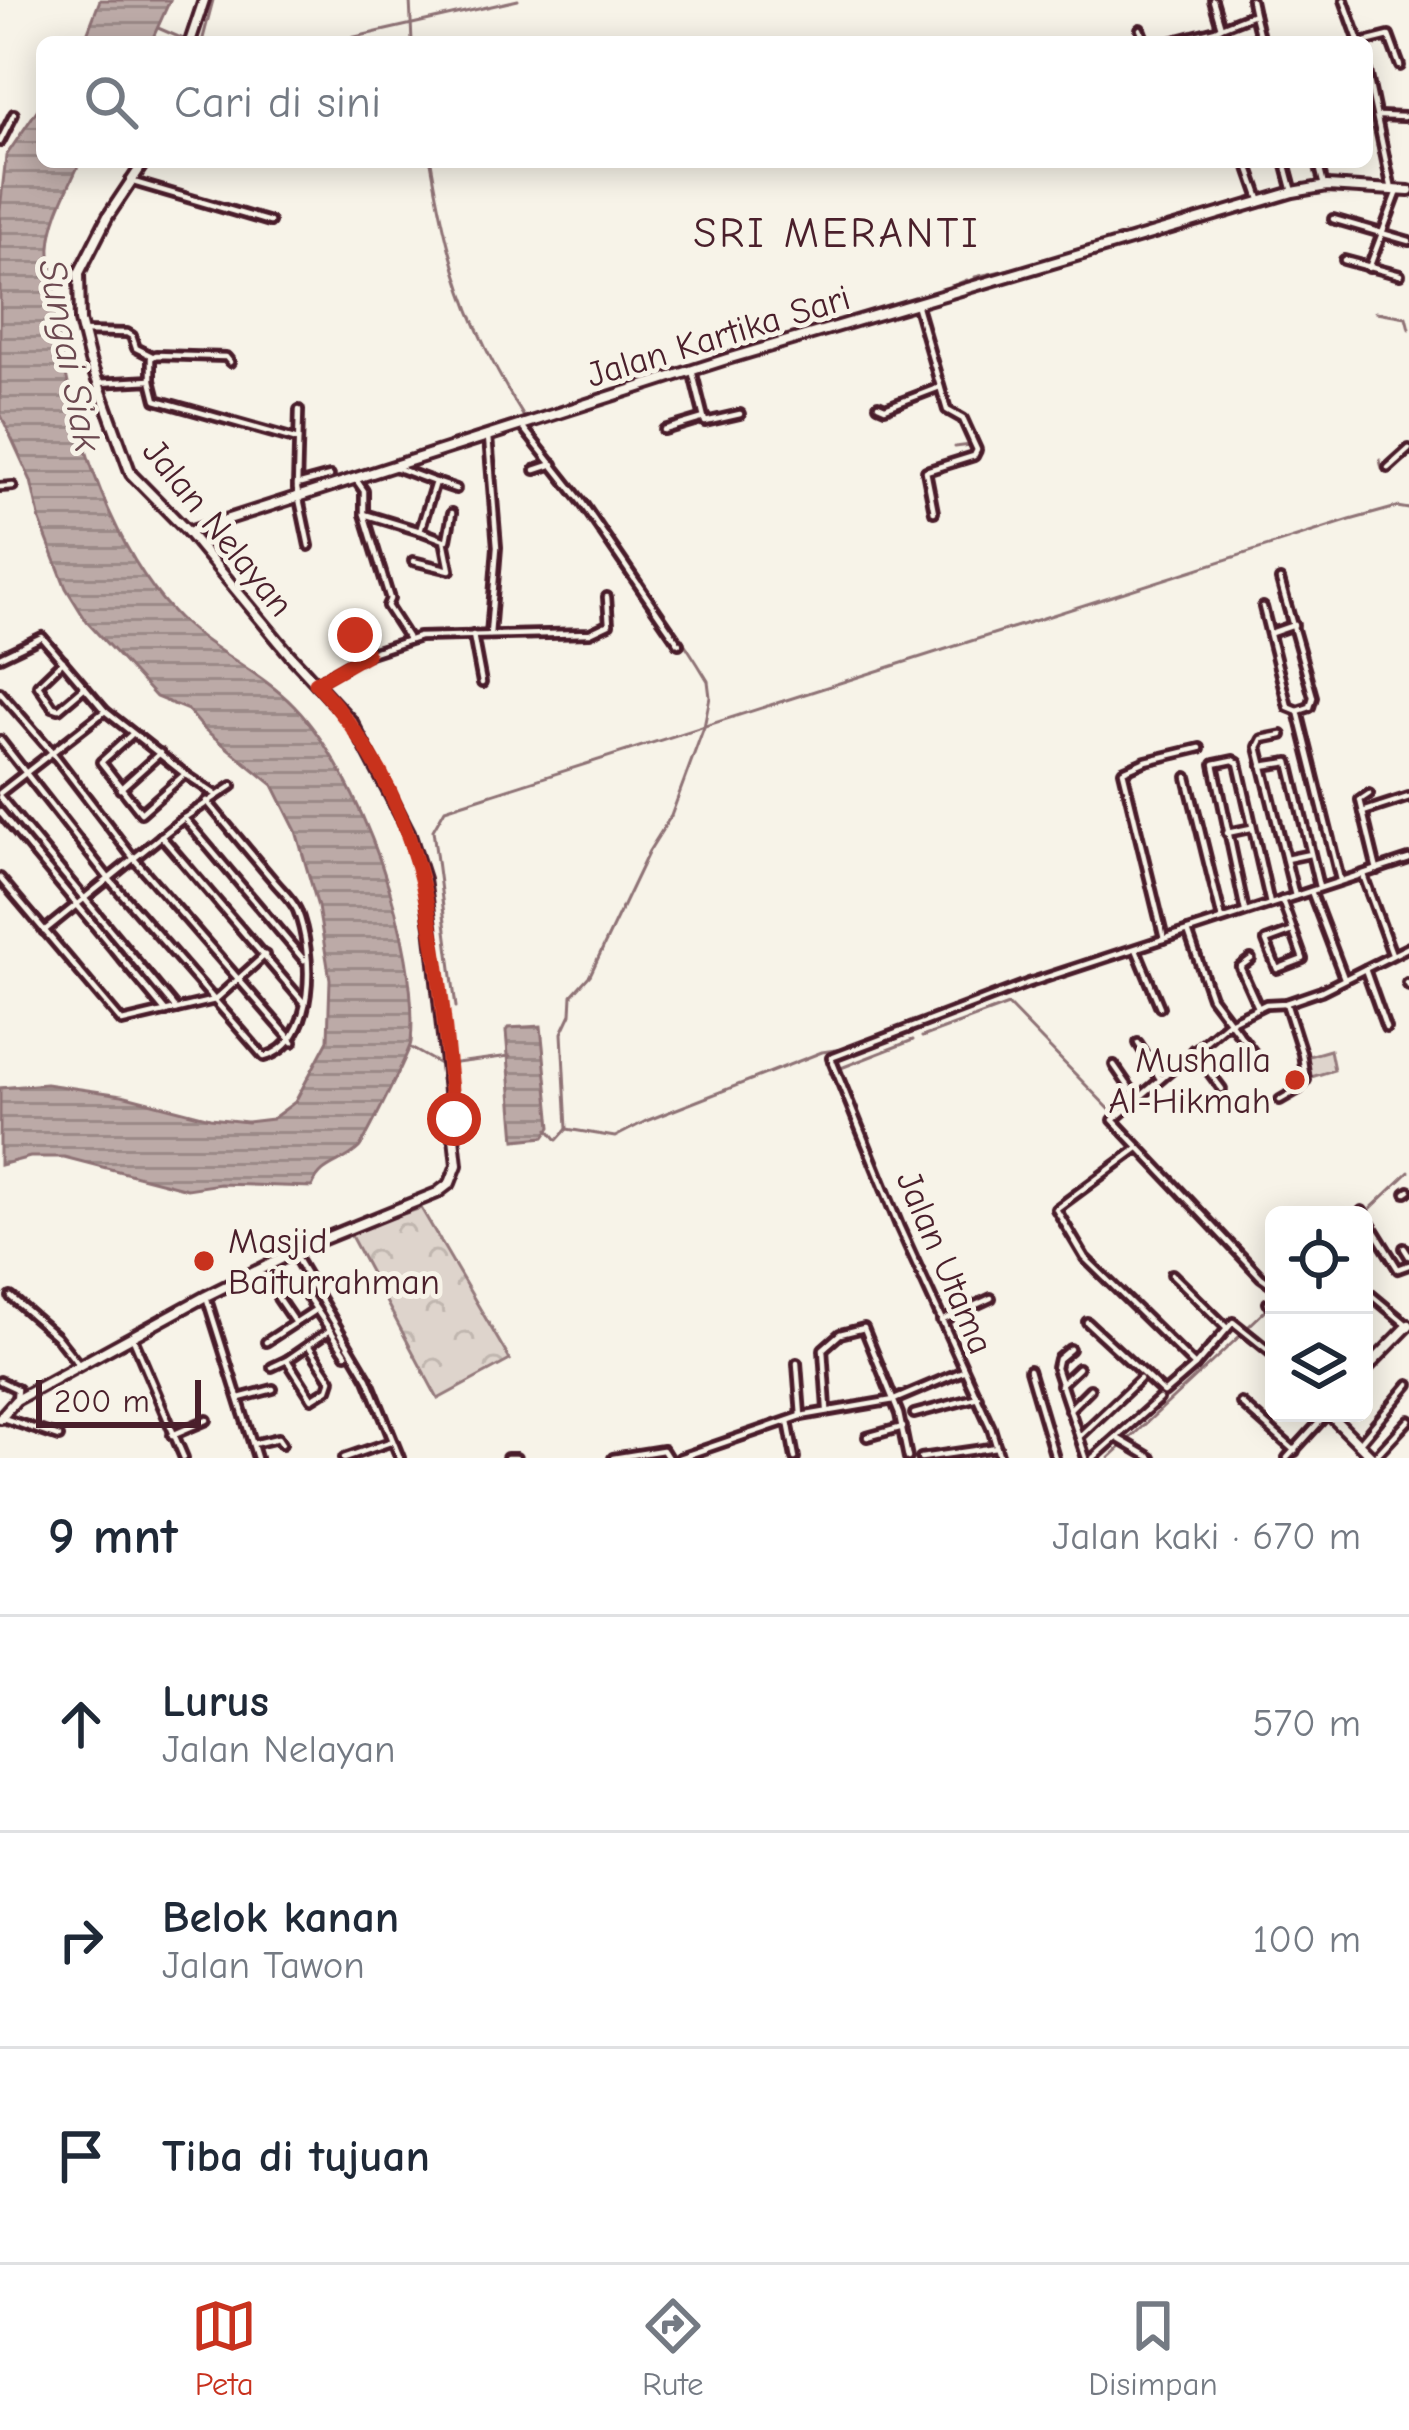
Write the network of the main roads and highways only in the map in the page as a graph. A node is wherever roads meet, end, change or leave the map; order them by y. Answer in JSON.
{"nodes":[{"id":1,"x":204,"y":0,"type":"edge"},
{"id":2,"x":191,"y":36,"type":"edge"},
{"id":3,"x":140,"y":168,"type":"edge"},
{"id":4,"x":1400,"y":191,"type":"edge"},
{"id":5,"x":188,"y":532,"type":"junction"},
{"id":6,"x":1409,"y":1325,"type":"edge"},
{"id":7,"x":1373,"y":1358,"type":"edge"},
{"id":8,"x":0,"y":1418,"type":"edge"},
{"id":9,"x":1336,"y":1422,"type":"edge"},
{"id":10,"x":1374,"y":1458,"type":"edge"}],
"edges":[{"from":1,"to":2,"type":"main road"},
{"from":3,"to":5,"type":"main road","name":"Jalan Nelayan"},
{"from":4,"to":5,"type":"main road","name":"Jalan Kartika Sari"},
{"from":5,"to":8,"type":"main road","name":"Jalan Nelayan"},
{"from":6,"to":7,"type":"main road"},
{"from":9,"to":10,"type":"main road"}]}
